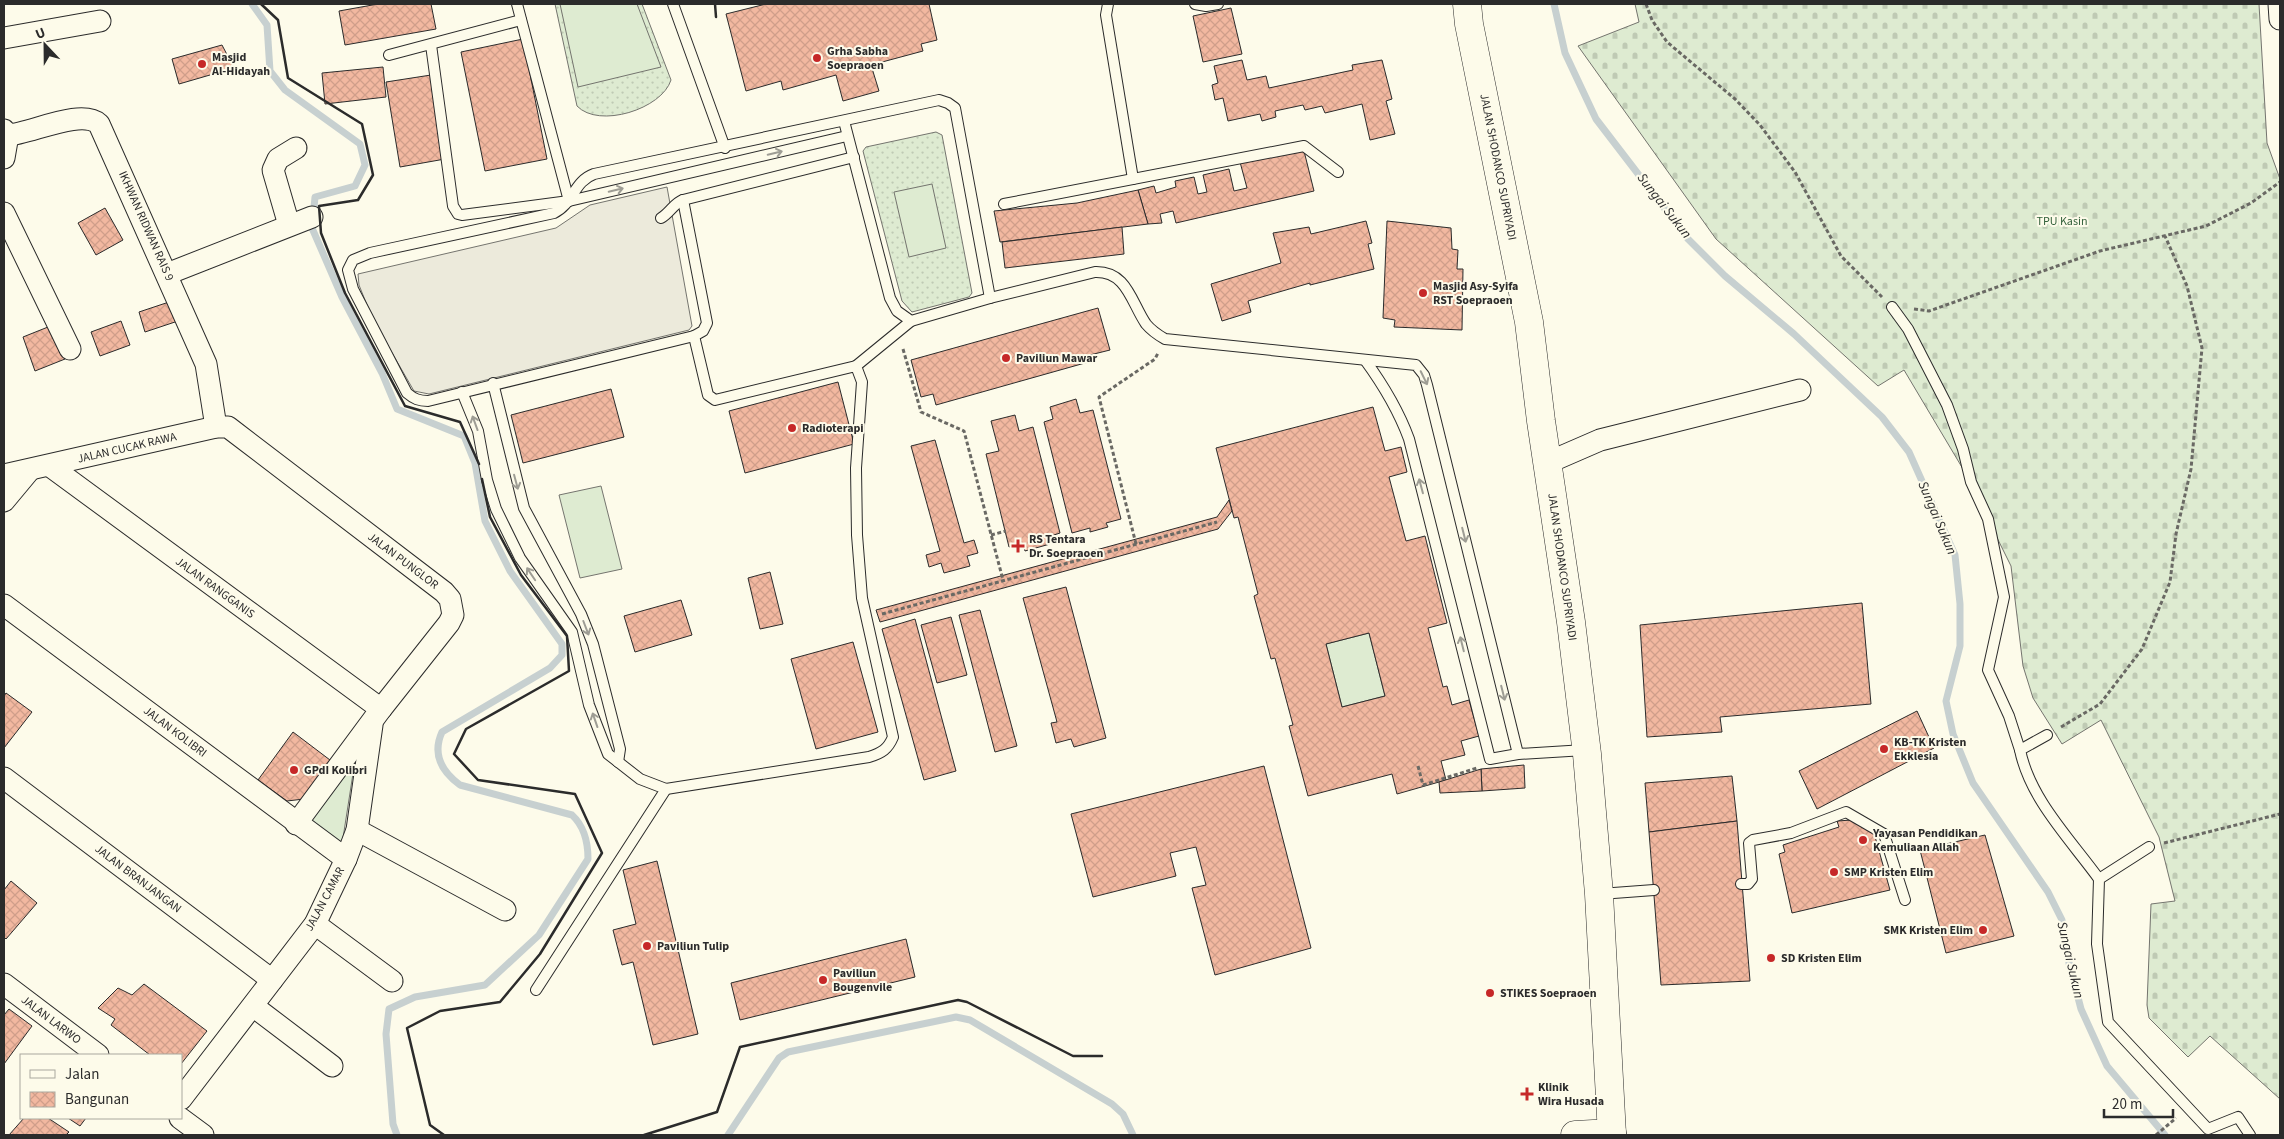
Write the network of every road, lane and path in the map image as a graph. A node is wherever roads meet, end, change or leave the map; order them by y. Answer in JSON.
{"nodes":[{"id":1,"x":517,"y":4,"type":"edge"},
{"id":2,"x":672,"y":4,"type":"edge"},
{"id":3,"x":1108,"y":4,"type":"edge"},
{"id":4,"x":1196,"y":4,"type":"edge"},
{"id":5,"x":1218,"y":4,"type":"edge"},
{"id":6,"x":1467,"y":4,"type":"edge"},
{"id":7,"x":1646,"y":4,"type":"edge"},
{"id":8,"x":2280,"y":4,"type":"edge"},
{"id":9,"x":2280,"y":19,"type":"edge"},
{"id":10,"x":521,"y":20,"type":"junction"},
{"id":11,"x":100,"y":21,"type":"dead end"},
{"id":12,"x":4,"y":38,"type":"edge"},
{"id":13,"x":431,"y":45,"type":"junction"},
{"id":14,"x":388,"y":55,"type":"dead end"},
{"id":15,"x":844,"y":122,"type":"junction"},
{"id":16,"x":6,"y":132,"type":"edge"},
{"id":17,"x":848,"y":136,"type":"junction"},
{"id":18,"x":296,"y":148,"type":"dead end"},
{"id":19,"x":725,"y":148,"type":"junction"},
{"id":20,"x":854,"y":157,"type":"junction"},
{"id":21,"x":4,"y":158,"type":"edge"},
{"id":22,"x":1338,"y":172,"type":"dead end"},
{"id":23,"x":1133,"y":179,"type":"junction"},
{"id":24,"x":2280,"y":182,"type":"edge"},
{"id":25,"x":683,"y":200,"type":"junction"},
{"id":26,"x":569,"y":201,"type":"junction"},
{"id":27,"x":1004,"y":204,"type":"dead end"},
{"id":28,"x":4,"y":213,"type":"edge"},
{"id":29,"x":312,"y":217,"type":"dead end"},
{"id":30,"x":661,"y":218,"type":"dead end"},
{"id":31,"x":289,"y":226,"type":"junction"},
{"id":32,"x":2166,"y":236,"type":"junction"},
{"id":33,"x":168,"y":274,"type":"junction"},
{"id":34,"x":990,"y":298,"type":"junction"},
{"id":35,"x":1892,"y":307,"type":"junction"},
{"id":36,"x":911,"y":321,"type":"junction"},
{"id":37,"x":895,"y":333,"type":"junction"},
{"id":38,"x":694,"y":336,"type":"junction"},
{"id":39,"x":1165,"y":339,"type":"junction"},
{"id":40,"x":70,"y":349,"type":"dead end"},
{"id":41,"x":1365,"y":360,"type":"junction"},
{"id":42,"x":856,"y":366,"type":"junction"},
{"id":43,"x":493,"y":384,"type":"junction"},
{"id":44,"x":1800,"y":390,"type":"dead end"},
{"id":45,"x":462,"y":392,"type":"junction"},
{"id":46,"x":216,"y":427,"type":"junction"},
{"id":47,"x":1547,"y":463,"type":"junction"},
{"id":48,"x":50,"y":466,"type":"junction"},
{"id":49,"x":29,"y":471,"type":"junction"},
{"id":50,"x":4,"y":475,"type":"edge"},
{"id":51,"x":4,"y":501,"type":"edge"},
{"id":52,"x":1217,"y":522,"type":"dead end"},
{"id":53,"x":1006,"y":530,"type":"dead end"},
{"id":54,"x":991,"y":535,"type":"junction"},
{"id":55,"x":1136,"y":544,"type":"junction"},
{"id":56,"x":1003,"y":580,"type":"junction"},
{"id":57,"x":4,"y":605,"type":"edge"},
{"id":58,"x":867,"y":618,"type":"junction"},
{"id":59,"x":377,"y":715,"type":"junction"},
{"id":60,"x":2047,"y":734,"type":"joint"},
{"id":61,"x":1586,"y":750,"type":"junction"},
{"id":62,"x":2020,"y":750,"type":"junction"},
{"id":63,"x":1518,"y":754,"type":"junction"},
{"id":64,"x":618,"y":762,"type":"junction"},
{"id":65,"x":4,"y":778,"type":"edge"},
{"id":66,"x":666,"y":789,"type":"junction"},
{"id":67,"x":2280,"y":814,"type":"edge"},
{"id":68,"x":296,"y":824,"type":"junction"},
{"id":69,"x":357,"y":830,"type":"junction"},
{"id":70,"x":2149,"y":847,"type":"joint"},
{"id":71,"x":346,"y":859,"type":"junction"},
{"id":72,"x":2099,"y":879,"type":"junction"},
{"id":73,"x":1742,"y":884,"type":"dead end"},
{"id":74,"x":1654,"y":890,"type":"dead end"},
{"id":75,"x":1599,"y":894,"type":"junction"},
{"id":76,"x":1905,"y":900,"type":"dead end"},
{"id":77,"x":505,"y":910,"type":"dead end"},
{"id":78,"x":315,"y":924,"type":"junction"},
{"id":79,"x":272,"y":980,"type":"junction"},
{"id":80,"x":392,"y":981,"type":"dead end"},
{"id":81,"x":4,"y":984,"type":"edge"},
{"id":82,"x":536,"y":990,"type":"dead end"},
{"id":83,"x":253,"y":1006,"type":"junction"},
{"id":84,"x":97,"y":1054,"type":"edge"},
{"id":85,"x":332,"y":1066,"type":"dead end"},
{"id":86,"x":182,"y":1098,"type":"edge"},
{"id":87,"x":2186,"y":1109,"type":"junction"},
{"id":88,"x":181,"y":1119,"type":"edge"},
{"id":89,"x":1612,"y":1134,"type":"edge"},
{"id":90,"x":203,"y":1135,"type":"edge"},
{"id":91,"x":1575,"y":1135,"type":"edge"},
{"id":92,"x":2156,"y":1135,"type":"edge"},
{"id":93,"x":2250,"y":1135,"type":"edge"}],
"edges":[{"from":1,"to":10,"type":"lane"},
{"from":2,"to":19,"type":"lane"},
{"from":3,"to":23,"type":"lane"},
{"from":4,"to":5,"type":"lane"},
{"from":6,"to":47,"type":"main road","name":"JALAN SHODANCO SUPRIYADI"},
{"from":7,"to":35,"type":"path"},
{"from":8,"to":9,"type":"street"},
{"from":10,"to":13,"type":"lane"},
{"from":10,"to":26,"type":"lane"},
{"from":11,"to":12,"type":"street"},
{"from":13,"to":14,"type":"lane"},
{"from":13,"to":26,"type":"lane"},
{"from":15,"to":17,"type":"lane"},
{"from":15,"to":19,"type":"lane"},
{"from":15,"to":34,"type":"lane"},
{"from":16,"to":21,"type":"street"},
{"from":16,"to":33,"type":"street","name":"IKHWAN RIDWAN RAIS 9"},
{"from":17,"to":20,"type":"lane"},
{"from":26,"to":17,"type":"lane","one_way":true},
{"from":18,"to":31,"type":"street"},
{"from":19,"to":26,"type":"lane"},
{"from":20,"to":25,"type":"lane"},
{"from":20,"to":36,"type":"lane"},
{"from":22,"to":23,"type":"lane"},
{"from":23,"to":27,"type":"lane"},
{"from":24,"to":32,"type":"path"},
{"from":25,"to":30,"type":"lane"},
{"from":25,"to":38,"type":"lane"},
{"from":26,"to":45,"type":"lane"},
{"from":28,"to":40,"type":"street"},
{"from":29,"to":31,"type":"street"},
{"from":31,"to":33,"type":"street"},
{"from":32,"to":35,"type":"path"},
{"from":32,"to":60,"type":"path"},
{"from":33,"to":46,"type":"street","name":"IKHWAN RIDWAN RAIS 9"},
{"from":34,"to":36,"type":"lane"},
{"from":34,"to":39,"type":"lane"},
{"from":35,"to":62,"type":"lane"},
{"from":36,"to":37,"type":"lane"},
{"from":37,"to":42,"type":"lane"},
{"from":37,"to":54,"type":"path"},
{"from":38,"to":42,"type":"lane"},
{"from":38,"to":43,"type":"lane"},
{"from":39,"to":41,"type":"lane"},
{"from":39,"to":55,"type":"path"},
{"from":63,"to":41,"type":"lane","one_way":true},
{"from":41,"to":63,"type":"lane","one_way":true},
{"from":42,"to":58,"type":"lane"},
{"from":43,"to":45,"type":"lane"},
{"from":43,"to":64,"type":"lane","one_way":true},
{"from":44,"to":47,"type":"street"},
{"from":64,"to":45,"type":"lane","one_way":true},
{"from":46,"to":48,"type":"street","name":"JALAN CUCAK RAWA"},
{"from":46,"to":59,"type":"street","name":"JALAN PUNGLOR"},
{"from":47,"to":61,"type":"main road","name":"JALAN SHODANCO SUPRIYADI"},
{"from":48,"to":49,"type":"street","name":"JALAN CUCAK RAWA"},
{"from":48,"to":59,"type":"street","name":"JALAN RANGGANIS"},
{"from":49,"to":50,"type":"street","name":"JALAN CUCAK RAWA"},
{"from":49,"to":51,"type":"street"},
{"from":52,"to":55,"type":"path"},
{"from":53,"to":54,"type":"path"},
{"from":54,"to":56,"type":"path"},
{"from":55,"to":56,"type":"path"},
{"from":56,"to":58,"type":"path"},
{"from":57,"to":68,"type":"street","name":"JALAN KOLIBRI"},
{"from":58,"to":66,"type":"lane"},
{"from":59,"to":68,"type":"street"},
{"from":59,"to":69,"type":"street","name":"JALAN CAMAR"},
{"from":60,"to":62,"type":"lane"},
{"from":61,"to":63,"type":"lane"},
{"from":61,"to":75,"type":"main road","name":"JALAN SHODANCO SUPRIYADI"},
{"from":62,"to":72,"type":"lane"},
{"from":64,"to":66,"type":"lane"},
{"from":65,"to":79,"type":"street","name":"JALAN BRANJANGAN"},
{"from":66,"to":82,"type":"lane"},
{"from":67,"to":70,"type":"path"},
{"from":68,"to":71,"type":"street","name":"JALAN KOLIBRI"},
{"from":69,"to":71,"type":"street","name":"JALAN CAMAR"},
{"from":69,"to":77,"type":"street"},
{"from":70,"to":72,"type":"lane"},
{"from":71,"to":78,"type":"street","name":"JALAN CAMAR"},
{"from":72,"to":87,"type":"lane"},
{"from":73,"to":76,"type":"lane"},
{"from":74,"to":75,"type":"lane"},
{"from":75,"to":89,"type":"main road","name":"JALAN SHODANCO SUPRIYADI"},
{"from":78,"to":79,"type":"street","name":"JALAN CAMAR"},
{"from":78,"to":80,"type":"street"},
{"from":79,"to":83,"type":"street","name":"JALAN CAMAR"},
{"from":81,"to":84,"type":"street","name":"JALAN LARWO"},
{"from":83,"to":85,"type":"street"},
{"from":83,"to":86,"type":"street","name":"JALAN CAMAR"},
{"from":87,"to":92,"type":"path"},
{"from":87,"to":93,"type":"lane"},
{"from":88,"to":90,"type":"street"},
{"from":89,"to":91,"type":"main road"}]}
